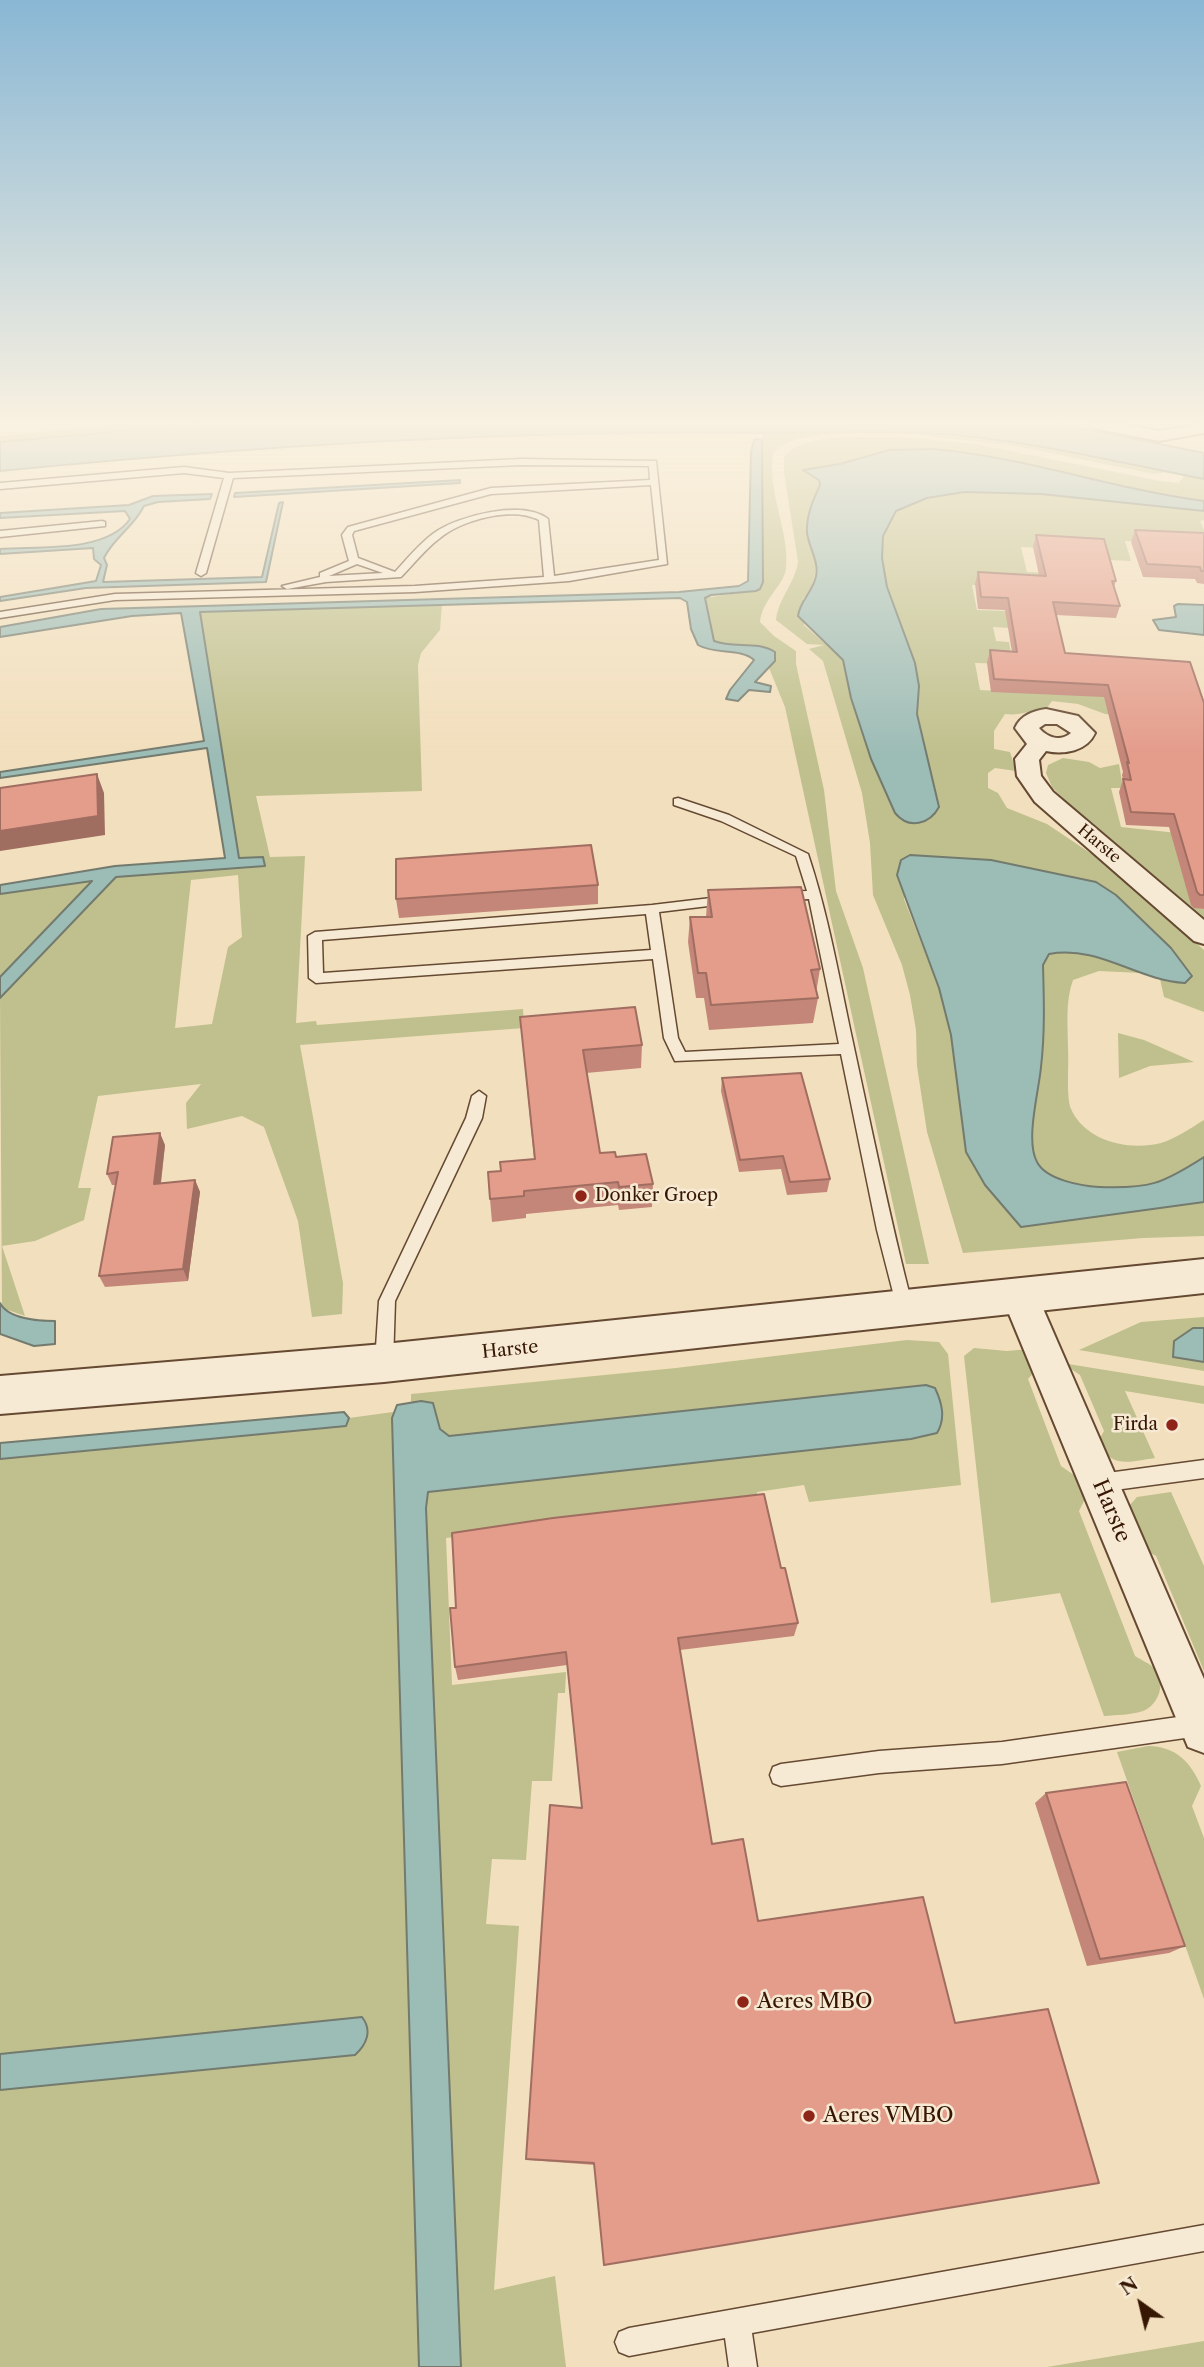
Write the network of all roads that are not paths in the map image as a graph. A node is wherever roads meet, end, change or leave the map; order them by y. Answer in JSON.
{"nodes":[{"id":1,"x":212,"y":534,"type":"edge"},
{"id":2,"x":347,"y":534,"type":"edge"},
{"id":3,"x":439,"y":534,"type":"edge"},
{"id":4,"x":545,"y":534,"type":"edge"},
{"id":5,"x":661,"y":534,"type":"edge"},
{"id":6,"x":354,"y":562,"type":"junction"},
{"id":7,"x":201,"y":573,"type":"dead end"},
{"id":8,"x":398,"y":575,"type":"junction"},
{"id":9,"x":549,"y":579,"type":"junction"},
{"id":10,"x":304,"y":582,"type":"junction"},
{"id":11,"x":435,"y":586,"type":"junction"},
{"id":12,"x":253,"y":594,"type":"junction"},
{"id":13,"x":0,"y":615,"type":"edge"},
{"id":14,"x":1041,"y":742,"type":"dead end"},
{"id":15,"x":678,"y":802,"type":"dead end"},
{"id":16,"x":815,"y":895,"type":"junction"},
{"id":17,"x":763,"y":897,"type":"edge"},
{"id":18,"x":738,"y":898,"type":"edge"},
{"id":19,"x":652,"y":909,"type":"junction"},
{"id":20,"x":1204,"y":935,"type":"edge"},
{"id":21,"x":659,"y":954,"type":"junction"},
{"id":22,"x":849,"y":1049,"type":"junction"},
{"id":23,"x":479,"y":1096,"type":"dead end"},
{"id":24,"x":1204,"y":1276,"type":"edge"},
{"id":25,"x":1020,"y":1297,"type":"junction"},
{"id":26,"x":905,"y":1308,"type":"junction"},
{"id":27,"x":384,"y":1363,"type":"junction"},
{"id":28,"x":0,"y":1395,"type":"edge"},
{"id":29,"x":1204,"y":1469,"type":"edge"},
{"id":30,"x":1100,"y":1483,"type":"junction"},
{"id":31,"x":1203,"y":1728,"type":"edge"},
{"id":32,"x":781,"y":1775,"type":"dead end"},
{"id":33,"x":1204,"y":2238,"type":"edge"},
{"id":34,"x":737,"y":2322,"type":"junction"},
{"id":35,"x":629,"y":2342,"type":"dead end"},
{"id":36,"x":743,"y":2367,"type":"edge"}],
"edges":[{"from":1,"to":7,"type":"lane"},
{"from":2,"to":6,"type":"lane"},
{"from":3,"to":8,"type":"lane"},
{"from":4,"to":9,"type":"lane"},
{"from":5,"to":9,"type":"lane"},
{"from":6,"to":8,"type":"lane"},
{"from":6,"to":10,"type":"lane"},
{"from":8,"to":10,"type":"lane"},
{"from":8,"to":11,"type":"lane"},
{"from":9,"to":11,"type":"lane"},
{"from":10,"to":12,"type":"lane"},
{"from":11,"to":12,"type":"lane"},
{"from":12,"to":13,"type":"lane"},
{"from":14,"to":20,"type":"street","name":"Harste"},
{"from":15,"to":16,"type":"lane"},
{"from":16,"to":17,"type":"lane"},
{"from":16,"to":22,"type":"lane"},
{"from":18,"to":19,"type":"lane"},
{"from":19,"to":21,"type":"lane"},
{"from":19,"to":21,"type":"lane"},
{"from":21,"to":22,"type":"lane"},
{"from":22,"to":26,"type":"lane"},
{"from":23,"to":27,"type":"lane"},
{"from":24,"to":25,"type":"street","name":"Harste"},
{"from":25,"to":26,"type":"street","name":"Harste"},
{"from":25,"to":30,"type":"street","name":"Harste"},
{"from":26,"to":27,"type":"street","name":"Harste"},
{"from":27,"to":28,"type":"street","name":"Harste"},
{"from":29,"to":30,"type":"lane"},
{"from":30,"to":31,"type":"street","name":"Harste"},
{"from":31,"to":32,"type":"lane","name":"Harste"},
{"from":33,"to":34,"type":"lane"},
{"from":34,"to":35,"type":"lane"},
{"from":34,"to":36,"type":"lane"}]}
